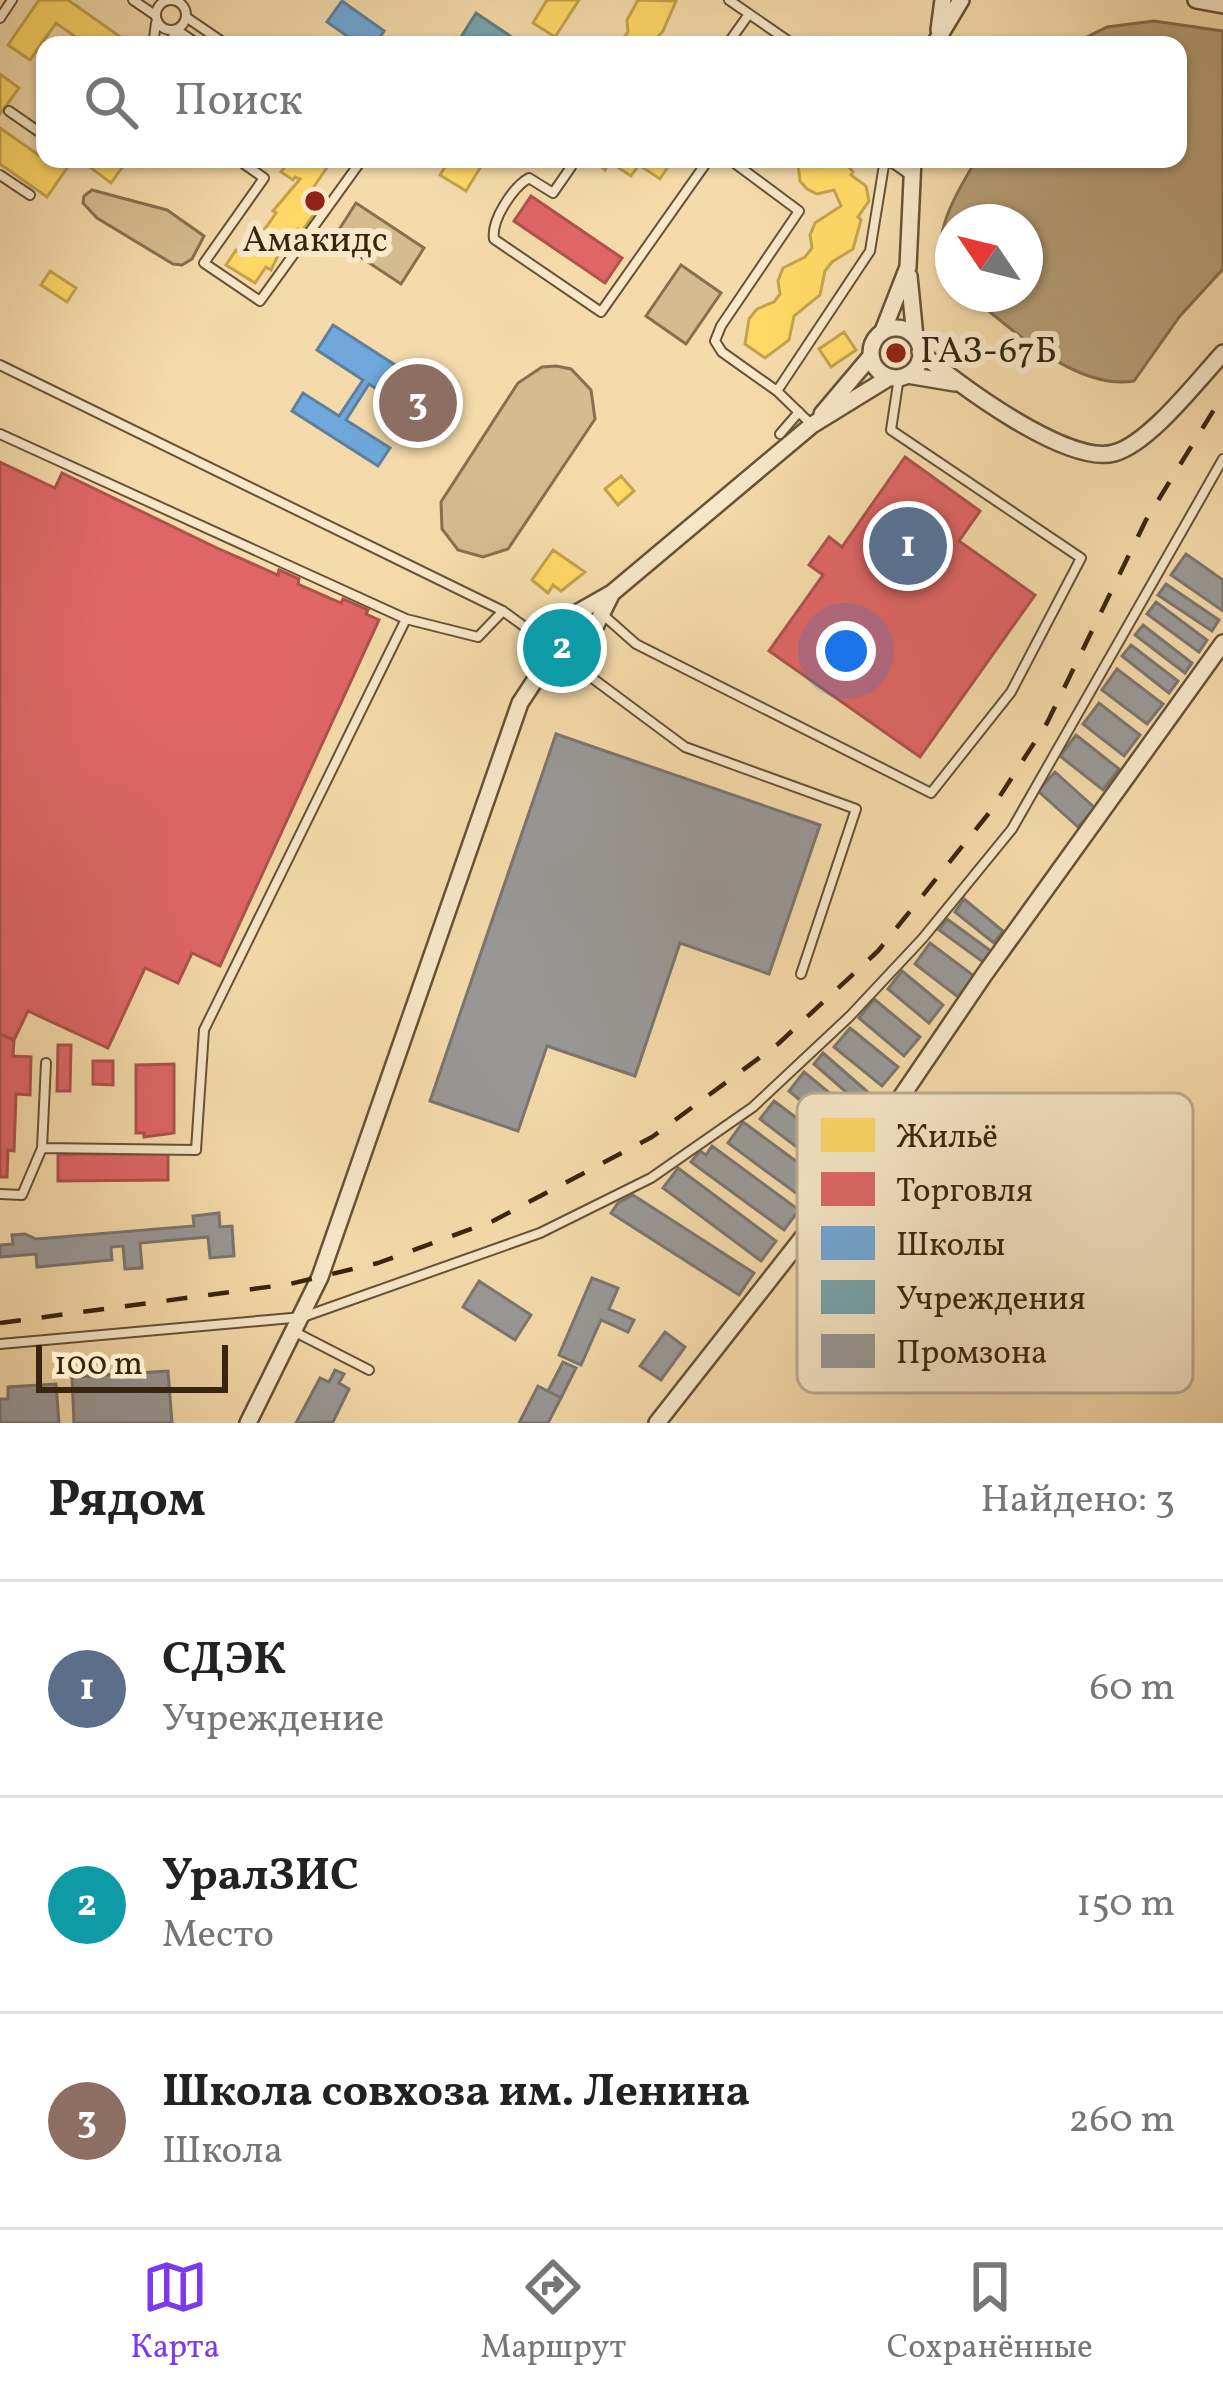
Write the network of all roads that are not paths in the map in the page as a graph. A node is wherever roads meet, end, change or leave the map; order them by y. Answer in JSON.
{"nodes":[{"id":1,"x":12,"y":0,"type":"edge"},
{"id":2,"x":133,"y":0,"type":"edge"},
{"id":3,"x":168,"y":0,"type":"edge"},
{"id":4,"x":729,"y":0,"type":"edge"},
{"id":5,"x":943,"y":0,"type":"edge"},
{"id":6,"x":961,"y":0,"type":"edge"},
{"id":7,"x":1196,"y":0,"type":"edge"},
{"id":8,"x":1223,"y":5,"type":"edge"},
{"id":9,"x":749,"y":14,"type":"junction"},
{"id":10,"x":186,"y":17,"type":"junction"},
{"id":11,"x":0,"y":18,"type":"edge"},
{"id":12,"x":156,"y":18,"type":"junction"},
{"id":13,"x":177,"y":30,"type":"junction"},
{"id":14,"x":154,"y":36,"type":"edge"},
{"id":15,"x":173,"y":36,"type":"edge"},
{"id":16,"x":186,"y":36,"type":"edge"},
{"id":17,"x":214,"y":36,"type":"edge"},
{"id":18,"x":734,"y":36,"type":"edge"},
{"id":19,"x":781,"y":36,"type":"edge"},
{"id":20,"x":938,"y":36,"type":"edge"},
{"id":21,"x":941,"y":36,"type":"edge"},
{"id":22,"x":9,"y":111,"type":"dead end"},
{"id":23,"x":36,"y":130,"type":"edge"},
{"id":24,"x":250,"y":168,"type":"edge"},
{"id":25,"x":354,"y":168,"type":"edge"},
{"id":26,"x":570,"y":168,"type":"edge"},
{"id":27,"x":703,"y":168,"type":"edge"},
{"id":28,"x":741,"y":168,"type":"edge"},
{"id":29,"x":884,"y":168,"type":"edge"},
{"id":30,"x":912,"y":168,"type":"edge"},
{"id":31,"x":0,"y":175,"type":"edge"},
{"id":32,"x":30,"y":195,"type":"dead end"},
{"id":33,"x":908,"y":267,"type":"junction"},
{"id":34,"x":883,"y":331,"type":"junction"},
{"id":35,"x":918,"y":344,"type":"junction"},
{"id":36,"x":1223,"y":352,"type":"edge"},
{"id":37,"x":871,"y":356,"type":"junction"},
{"id":38,"x":0,"y":365,"type":"edge"},
{"id":39,"x":899,"y":376,"type":"junction"},
{"id":40,"x":958,"y":384,"type":"junction"},
{"id":41,"x":777,"y":391,"type":"junction"},
{"id":42,"x":799,"y":412,"type":"junction"},
{"id":43,"x":812,"y":425,"type":"junction"},
{"id":44,"x":0,"y":434,"type":"edge"},
{"id":45,"x":780,"y":434,"type":"dead end"},
{"id":46,"x":1223,"y":459,"type":"edge"},
{"id":47,"x":612,"y":593,"type":"junction"},
{"id":48,"x":502,"y":611,"type":"junction"},
{"id":49,"x":600,"y":613,"type":"junction"},
{"id":50,"x":406,"y":619,"type":"junction"},
{"id":51,"x":560,"y":623,"type":"junction"},
{"id":52,"x":540,"y":638,"type":"junction"},
{"id":53,"x":1223,"y":643,"type":"edge"},
{"id":54,"x":585,"y":647,"type":"junction"},
{"id":55,"x":545,"y":665,"type":"junction"},
{"id":56,"x":576,"y":667,"type":"junction"},
{"id":57,"x":801,"y":974,"type":"dead end"},
{"id":58,"x":46,"y":1063,"type":"dead end"},
{"id":59,"x":904,"y":1093,"type":"edge"},
{"id":60,"x":42,"y":1148,"type":"junction"},
{"id":61,"x":0,"y":1194,"type":"edge"},
{"id":62,"x":797,"y":1245,"type":"edge"},
{"id":63,"x":299,"y":1325,"type":"junction"},
{"id":64,"x":0,"y":1344,"type":"edge"},
{"id":65,"x":369,"y":1370,"type":"dead end"},
{"id":66,"x":248,"y":1423,"type":"edge"},
{"id":67,"x":657,"y":1423,"type":"edge"}],
"edges":[{"from":1,"to":11,"type":"lane"},
{"from":2,"to":12,"type":"lane"},
{"from":3,"to":10,"type":"lane"},
{"from":3,"to":12,"type":"lane"},
{"from":4,"to":9,"type":"lane"},
{"from":5,"to":20,"type":"street"},
{"from":6,"to":21,"type":"street"},
{"from":7,"to":8,"type":"street"},
{"from":9,"to":18,"type":"lane"},
{"from":9,"to":19,"type":"lane"},
{"from":10,"to":13,"type":"lane"},
{"from":10,"to":17,"type":"lane"},
{"from":12,"to":13,"type":"lane"},
{"from":12,"to":14,"type":"lane"},
{"from":13,"to":15,"type":"lane"},
{"from":13,"to":16,"type":"lane"},
{"from":22,"to":23,"type":"lane"},
{"from":24,"to":25,"type":"lane"},
{"from":26,"to":27,"type":"lane"},
{"from":28,"to":41,"type":"lane"},
{"from":29,"to":41,"type":"lane"},
{"from":30,"to":33,"type":"street"},
{"from":31,"to":32,"type":"lane"},
{"from":33,"to":34,"type":"street"},
{"from":33,"to":35,"type":"street"},
{"from":34,"to":35,"type":"street"},
{"from":34,"to":37,"type":"street"},
{"from":35,"to":39,"type":"street"},
{"from":35,"to":40,"type":"street"},
{"from":36,"to":40,"type":"street"},
{"from":37,"to":39,"type":"street"},
{"from":37,"to":43,"type":"street"},
{"from":38,"to":48,"type":"lane"},
{"from":39,"to":40,"type":"street"},
{"from":39,"to":43,"type":"street"},
{"from":39,"to":49,"type":"lane"},
{"from":41,"to":42,"type":"lane"},
{"from":42,"to":43,"type":"lane"},
{"from":42,"to":45,"type":"lane"},
{"from":43,"to":47,"type":"street"},
{"from":44,"to":50,"type":"lane"},
{"from":46,"to":63,"type":"lane"},
{"from":47,"to":49,"type":"street"},
{"from":47,"to":51,"type":"street"},
{"from":48,"to":50,"type":"lane"},
{"from":48,"to":52,"type":"lane"},
{"from":49,"to":54,"type":"street"},
{"from":50,"to":60,"type":"lane"},
{"from":51,"to":52,"type":"street"},
{"from":51,"to":54,"type":"street"},
{"from":52,"to":55,"type":"street"},
{"from":53,"to":59,"type":"street"},
{"from":54,"to":56,"type":"street"},
{"from":55,"to":56,"type":"street"},
{"from":55,"to":63,"type":"street"},
{"from":56,"to":57,"type":"lane"},
{"from":58,"to":60,"type":"lane"},
{"from":60,"to":61,"type":"lane"},
{"from":62,"to":67,"type":"street"},
{"from":63,"to":64,"type":"lane"},
{"from":63,"to":65,"type":"lane"},
{"from":63,"to":66,"type":"street"}]}
